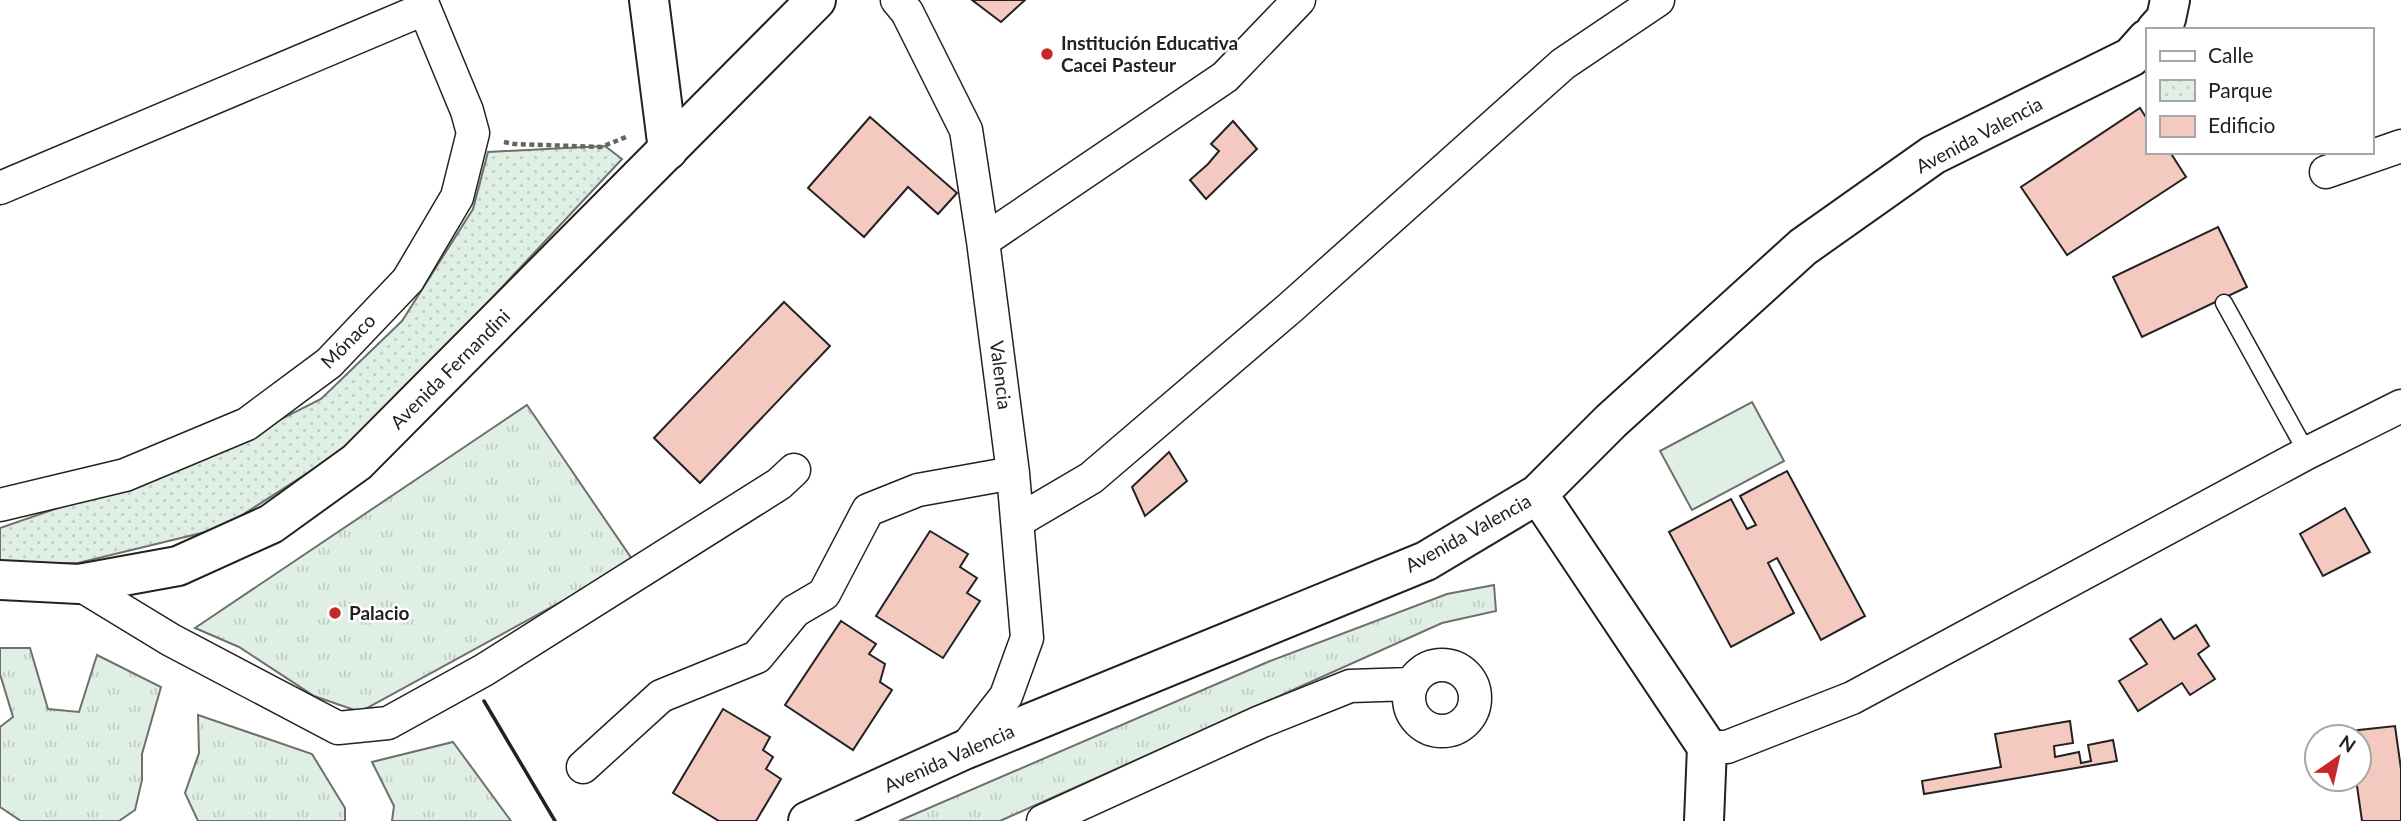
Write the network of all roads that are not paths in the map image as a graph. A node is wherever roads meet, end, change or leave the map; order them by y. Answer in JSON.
{"nodes":[{"id":1,"x":649,"y":0,"type":"edge"},
{"id":2,"x":816,"y":0,"type":"edge"},
{"id":3,"x":897,"y":0,"type":"edge"},
{"id":4,"x":1299,"y":0,"type":"edge"},
{"id":5,"x":1658,"y":0,"type":"edge"},
{"id":6,"x":2170,"y":0,"type":"edge"},
{"id":7,"x":422,"y":4,"type":"edge"},
{"id":8,"x":2158,"y":28,"type":"edge"},
{"id":9,"x":2146,"y":40,"type":"edge"},
{"id":10,"x":666,"y":136,"type":"junction"},
{"id":11,"x":2401,"y":146,"type":"edge"},
{"id":12,"x":2326,"y":172,"type":"dead end"},
{"id":13,"x":0,"y":188,"type":"edge"},
{"id":14,"x":983,"y":241,"type":"junction"},
{"id":15,"x":2224,"y":303,"type":"dead end"},
{"id":16,"x":2401,"y":406,"type":"edge"},
{"id":17,"x":2307,"y":453,"type":"junction"},
{"id":18,"x":794,"y":470,"type":"dead end"},
{"id":19,"x":1013,"y":473,"type":"junction"},
{"id":20,"x":1538,"y":494,"type":"junction"},
{"id":21,"x":0,"y":505,"type":"edge"},
{"id":22,"x":1018,"y":521,"type":"junction"},
{"id":23,"x":0,"y":580,"type":"edge"},
{"id":24,"x":79,"y":584,"type":"junction"},
{"id":25,"x":1411,"y":684,"type":"dead end"},
{"id":26,"x":1707,"y":747,"type":"junction"},
{"id":27,"x":964,"y":750,"type":"junction"},
{"id":28,"x":583,"y":767,"type":"dead end"},
{"id":29,"x":808,"y":821,"type":"edge"},
{"id":30,"x":1043,"y":821,"type":"edge"},
{"id":31,"x":1704,"y":821,"type":"edge"}],
"edges":[{"from":1,"to":10,"type":"street"},
{"from":2,"to":10,"type":"street","name":"Avenida Fernandini"},
{"from":3,"to":14,"type":"street","name":"Valencia"},
{"from":4,"to":14,"type":"street"},
{"from":5,"to":22,"type":"street"},
{"from":6,"to":8,"type":"street"},
{"from":7,"to":13,"type":"street"},
{"from":7,"to":21,"type":"street","name":"Mónaco"},
{"from":9,"to":20,"type":"street","name":"Avenida Valencia"},
{"from":10,"to":24,"type":"street","name":"Avenida Fernandini"},
{"from":11,"to":12,"type":"street"},
{"from":14,"to":19,"type":"street","name":"Valencia"},
{"from":15,"to":17,"type":"lane"},
{"from":16,"to":17,"type":"street"},
{"from":17,"to":26,"type":"street"},
{"from":18,"to":24,"type":"street"},
{"from":19,"to":22,"type":"street","name":"Valencia"},
{"from":19,"to":28,"type":"street"},
{"from":20,"to":26,"type":"street"},
{"from":20,"to":27,"type":"street","name":"Avenida Valencia"},
{"from":22,"to":27,"type":"street","name":"Valencia"},
{"from":23,"to":24,"type":"street","name":"Avenida Fernandini"},
{"from":25,"to":30,"type":"street"},
{"from":26,"to":31,"type":"street"},
{"from":27,"to":29,"type":"street","name":"Avenida Valencia"}]}
